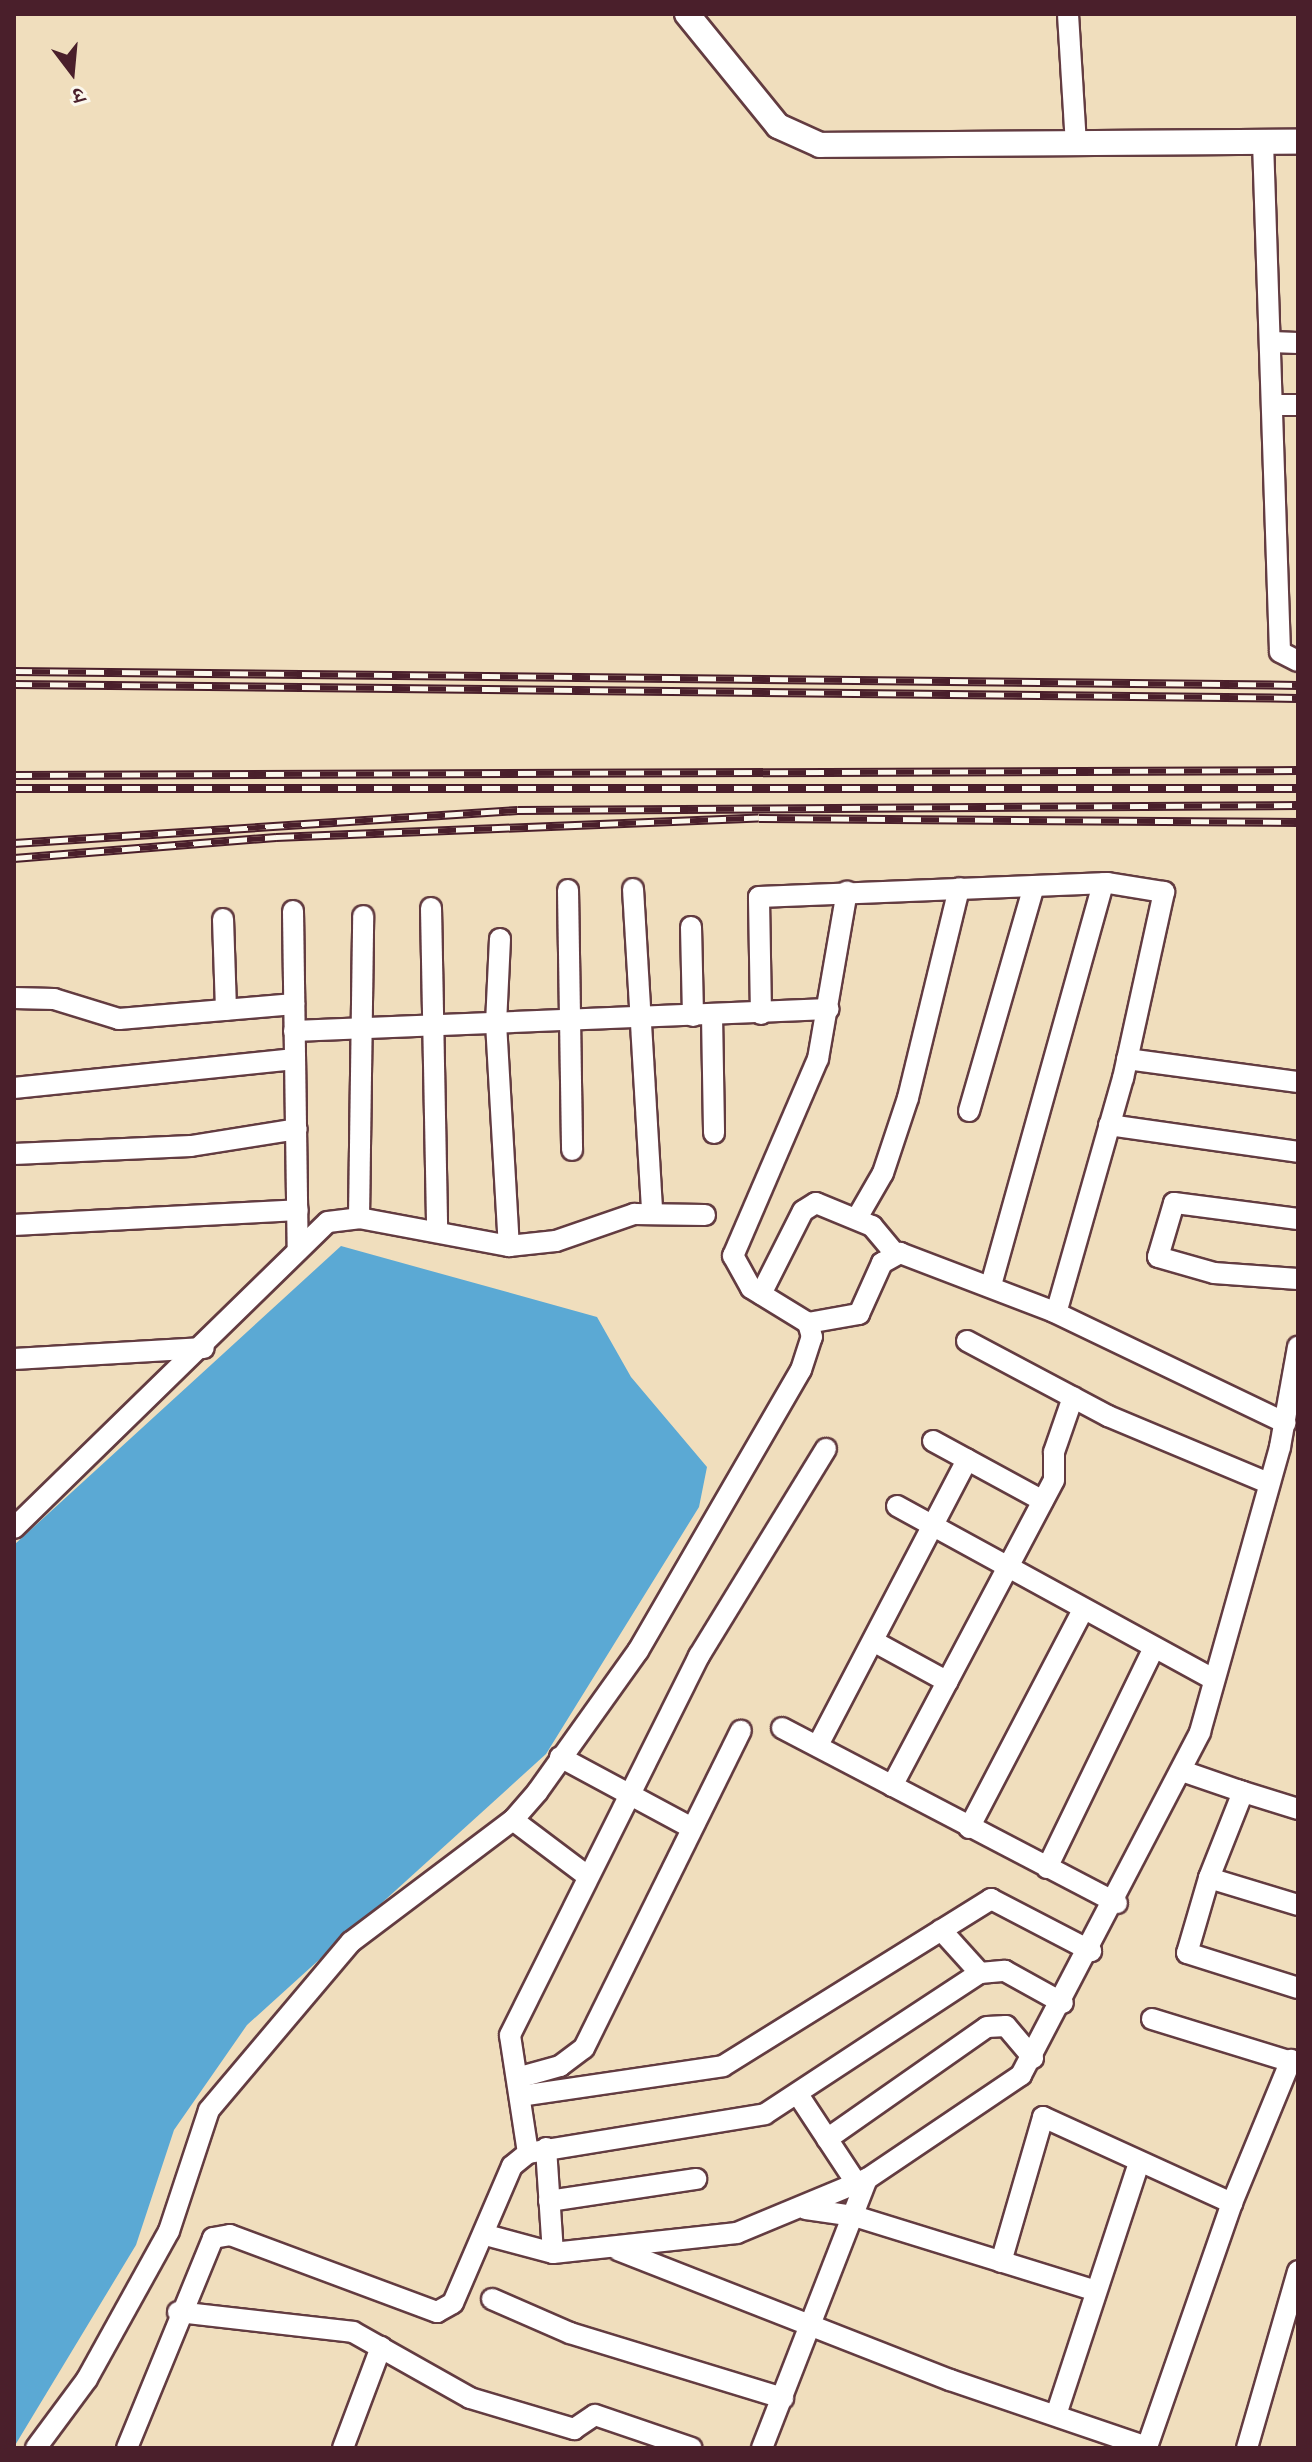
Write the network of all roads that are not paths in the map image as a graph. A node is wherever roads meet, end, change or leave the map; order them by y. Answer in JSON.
{"nodes":[{"id":1,"x":687,"y":14,"type":"edge"},
{"id":2,"x":1068,"y":14,"type":"edge"},
{"id":3,"x":1263,"y":142,"type":"junction"},
{"id":4,"x":1298,"y":142,"type":"edge"},
{"id":5,"x":1076,"y":143,"type":"junction"},
{"id":6,"x":1271,"y":342,"type":"junction"},
{"id":7,"x":1298,"y":343,"type":"edge"},
{"id":8,"x":1273,"y":405,"type":"junction"},
{"id":9,"x":1298,"y":405,"type":"edge"},
{"id":10,"x":1288,"y":607,"type":"edge"},
{"id":11,"x":1298,"y":661,"type":"edge"},
{"id":12,"x":1103,"y":883,"type":"junction"},
{"id":13,"x":1034,"y":886,"type":"junction"},
{"id":14,"x":959,"y":888,"type":"junction"},
{"id":15,"x":633,"y":889,"type":"dead end"},
{"id":16,"x":568,"y":890,"type":"dead end"},
{"id":17,"x":847,"y":891,"type":"junction"},
{"id":18,"x":431,"y":908,"type":"dead end"},
{"id":19,"x":293,"y":911,"type":"dead end"},
{"id":20,"x":363,"y":916,"type":"dead end"},
{"id":21,"x":223,"y":919,"type":"dead end"},
{"id":22,"x":691,"y":927,"type":"dead end"},
{"id":23,"x":500,"y":939,"type":"dead end"},
{"id":24,"x":14,"y":998,"type":"edge"},
{"id":25,"x":294,"y":1004,"type":"junction"},
{"id":26,"x":829,"y":1009,"type":"junction"},
{"id":27,"x":226,"y":1010,"type":"junction"},
{"id":28,"x":761,"y":1014,"type":"junction"},
{"id":29,"x":703,"y":1016,"type":"junction"},
{"id":30,"x":638,"y":1018,"type":"junction"},
{"id":31,"x":568,"y":1021,"type":"junction"},
{"id":32,"x":496,"y":1023,"type":"junction"},
{"id":33,"x":430,"y":1026,"type":"junction"},
{"id":34,"x":365,"y":1029,"type":"junction"},
{"id":35,"x":294,"y":1031,"type":"junction"},
{"id":36,"x":295,"y":1059,"type":"junction"},
{"id":37,"x":1127,"y":1059,"type":"junction"},
{"id":38,"x":1298,"y":1082,"type":"edge"},
{"id":39,"x":14,"y":1088,"type":"edge"},
{"id":40,"x":969,"y":1111,"type":"dead end"},
{"id":41,"x":1109,"y":1125,"type":"junction"},
{"id":42,"x":297,"y":1129,"type":"junction"},
{"id":43,"x":714,"y":1133,"type":"dead end"},
{"id":44,"x":572,"y":1150,"type":"dead end"},
{"id":45,"x":1298,"y":1152,"type":"edge"},
{"id":46,"x":14,"y":1154,"type":"edge"},
{"id":47,"x":298,"y":1210,"type":"junction"},
{"id":48,"x":652,"y":1212,"type":"junction"},
{"id":49,"x":705,"y":1215,"type":"dead end"},
{"id":50,"x":359,"y":1218,"type":"junction"},
{"id":51,"x":857,"y":1218,"type":"junction"},
{"id":52,"x":1298,"y":1219,"type":"edge"},
{"id":53,"x":14,"y":1225,"type":"edge"},
{"id":54,"x":437,"y":1232,"type":"junction"},
{"id":55,"x":509,"y":1246,"type":"junction"},
{"id":56,"x":298,"y":1250,"type":"junction"},
{"id":57,"x":895,"y":1253,"type":"junction"},
{"id":58,"x":1298,"y":1279,"type":"edge"},
{"id":59,"x":991,"y":1285,"type":"junction"},
{"id":60,"x":761,"y":1294,"type":"junction"},
{"id":61,"x":1056,"y":1313,"type":"junction"},
{"id":62,"x":808,"y":1323,"type":"junction"},
{"id":63,"x":967,"y":1341,"type":"dead end"},
{"id":64,"x":1298,"y":1347,"type":"edge"},
{"id":65,"x":204,"y":1348,"type":"junction"},
{"id":66,"x":14,"y":1359,"type":"edge"},
{"id":67,"x":1073,"y":1397,"type":"junction"},
{"id":68,"x":1286,"y":1423,"type":"junction"},
{"id":69,"x":933,"y":1441,"type":"dead end"},
{"id":70,"x":826,"y":1449,"type":"dead end"},
{"id":71,"x":967,"y":1460,"type":"junction"},
{"id":72,"x":1268,"y":1483,"type":"junction"},
{"id":73,"x":1043,"y":1501,"type":"junction"},
{"id":74,"x":897,"y":1506,"type":"dead end"},
{"id":75,"x":933,"y":1525,"type":"junction"},
{"id":76,"x":14,"y":1528,"type":"edge"},
{"id":77,"x":1009,"y":1569,"type":"junction"},
{"id":78,"x":1083,"y":1610,"type":"junction"},
{"id":79,"x":873,"y":1641,"type":"junction"},
{"id":80,"x":1154,"y":1648,"type":"junction"},
{"id":81,"x":1213,"y":1679,"type":"junction"},
{"id":82,"x":948,"y":1682,"type":"junction"},
{"id":83,"x":782,"y":1728,"type":"dead end"},
{"id":84,"x":741,"y":1731,"type":"dead end"},
{"id":85,"x":818,"y":1745,"type":"junction"},
{"id":86,"x":560,"y":1757,"type":"junction"},
{"id":87,"x":1185,"y":1772,"type":"junction"},
{"id":88,"x":892,"y":1786,"type":"junction"},
{"id":89,"x":1237,"y":1790,"type":"junction"},
{"id":90,"x":628,"y":1793,"type":"junction"},
{"id":91,"x":1298,"y":1809,"type":"edge"},
{"id":92,"x":513,"y":1820,"type":"junction"},
{"id":93,"x":690,"y":1827,"type":"junction"},
{"id":94,"x":969,"y":1828,"type":"junction"},
{"id":95,"x":1047,"y":1868,"type":"junction"},
{"id":96,"x":586,"y":1875,"type":"junction"},
{"id":97,"x":1209,"y":1878,"type":"junction"},
{"id":98,"x":1117,"y":1903,"type":"junction"},
{"id":99,"x":1298,"y":1905,"type":"edge"},
{"id":100,"x":941,"y":1930,"type":"junction"},
{"id":101,"x":1091,"y":1951,"type":"junction"},
{"id":102,"x":980,"y":1973,"type":"junction"},
{"id":103,"x":1298,"y":1988,"type":"edge"},
{"id":104,"x":1063,"y":2003,"type":"junction"},
{"id":105,"x":1152,"y":2019,"type":"dead end"},
{"id":106,"x":1033,"y":2058,"type":"junction"},
{"id":107,"x":1295,"y":2062,"type":"edge"},
{"id":108,"x":519,"y":2087,"type":"junction"},
{"id":109,"x":799,"y":2096,"type":"junction"},
{"id":110,"x":827,"y":2139,"type":"junction"},
{"id":111,"x":537,"y":2150,"type":"junction"},
{"id":112,"x":1139,"y":2163,"type":"junction"},
{"id":113,"x":696,"y":2179,"type":"dead end"},
{"id":114,"x":862,"y":2182,"type":"junction"},
{"id":115,"x":549,"y":2201,"type":"junction"},
{"id":116,"x":1232,"y":2203,"type":"junction"},
{"id":117,"x":806,"y":2209,"type":"junction"},
{"id":118,"x":854,"y":2216,"type":"junction"},
{"id":119,"x":486,"y":2235,"type":"junction"},
{"id":120,"x":614,"y":2249,"type":"junction"},
{"id":121,"x":553,"y":2253,"type":"junction"},
{"id":122,"x":1001,"y":2262,"type":"junction"},
{"id":123,"x":1298,"y":2271,"type":"edge"},
{"id":124,"x":1096,"y":2291,"type":"junction"},
{"id":125,"x":492,"y":2299,"type":"dead end"},
{"id":126,"x":178,"y":2312,"type":"junction"},
{"id":127,"x":814,"y":2325,"type":"junction"},
{"id":128,"x":381,"y":2347,"type":"junction"},
{"id":129,"x":783,"y":2398,"type":"junction"},
{"id":130,"x":1056,"y":2415,"type":"junction"},
{"id":131,"x":639,"y":2439,"type":"edge"},
{"id":132,"x":36,"y":2448,"type":"edge"},
{"id":133,"x":127,"y":2448,"type":"edge"},
{"id":134,"x":343,"y":2448,"type":"edge"},
{"id":135,"x":692,"y":2448,"type":"edge"},
{"id":136,"x":762,"y":2448,"type":"edge"},
{"id":137,"x":1247,"y":2448,"type":"edge"}],
"edges":[{"from":1,"to":5,"type":"street"},
{"from":2,"to":5,"type":"street"},
{"from":3,"to":4,"type":"street"},
{"from":3,"to":5,"type":"street"},
{"from":3,"to":6,"type":"street"},
{"from":6,"to":7,"type":"street"},
{"from":6,"to":8,"type":"street"},
{"from":8,"to":9,"type":"street"},
{"from":8,"to":10,"type":"street"},
{"from":10,"to":11,"type":"street"},
{"from":12,"to":13,"type":"street"},
{"from":12,"to":37,"type":"street"},
{"from":12,"to":59,"type":"street"},
{"from":13,"to":14,"type":"street"},
{"from":13,"to":40,"type":"street"},
{"from":14,"to":17,"type":"street"},
{"from":14,"to":51,"type":"street"},
{"from":15,"to":30,"type":"street"},
{"from":16,"to":31,"type":"street"},
{"from":17,"to":26,"type":"street"},
{"from":17,"to":28,"type":"street"},
{"from":18,"to":33,"type":"street"},
{"from":19,"to":25,"type":"street"},
{"from":20,"to":34,"type":"street"},
{"from":21,"to":27,"type":"street"},
{"from":22,"to":29,"type":"street"},
{"from":23,"to":32,"type":"street"},
{"from":24,"to":27,"type":"street"},
{"from":25,"to":27,"type":"street"},
{"from":25,"to":35,"type":"street"},
{"from":26,"to":28,"type":"street"},
{"from":26,"to":60,"type":"street"},
{"from":28,"to":29,"type":"street"},
{"from":29,"to":30,"type":"street"},
{"from":29,"to":43,"type":"street"},
{"from":30,"to":31,"type":"street"},
{"from":30,"to":48,"type":"street"},
{"from":31,"to":32,"type":"street"},
{"from":31,"to":44,"type":"street"},
{"from":32,"to":33,"type":"street"},
{"from":32,"to":55,"type":"street"},
{"from":33,"to":34,"type":"street"},
{"from":33,"to":54,"type":"street"},
{"from":34,"to":35,"type":"street"},
{"from":34,"to":50,"type":"street"},
{"from":35,"to":36,"type":"street"},
{"from":36,"to":39,"type":"street"},
{"from":36,"to":42,"type":"street"},
{"from":37,"to":38,"type":"street"},
{"from":37,"to":41,"type":"street"},
{"from":41,"to":45,"type":"street"},
{"from":41,"to":61,"type":"street"},
{"from":42,"to":46,"type":"street"},
{"from":42,"to":47,"type":"street"},
{"from":47,"to":53,"type":"street"},
{"from":47,"to":56,"type":"street"},
{"from":48,"to":49,"type":"street"},
{"from":48,"to":55,"type":"street"},
{"from":50,"to":54,"type":"street"},
{"from":50,"to":56,"type":"street"},
{"from":51,"to":57,"type":"street"},
{"from":51,"to":60,"type":"street"},
{"from":52,"to":58,"type":"street"},
{"from":54,"to":55,"type":"street"},
{"from":56,"to":65,"type":"street"},
{"from":57,"to":59,"type":"street"},
{"from":57,"to":62,"type":"street"},
{"from":59,"to":61,"type":"street"},
{"from":60,"to":62,"type":"street"},
{"from":61,"to":68,"type":"street"},
{"from":62,"to":86,"type":"street"},
{"from":63,"to":67,"type":"street"},
{"from":64,"to":68,"type":"street"},
{"from":65,"to":66,"type":"street"},
{"from":65,"to":76,"type":"street"},
{"from":67,"to":72,"type":"street"},
{"from":67,"to":73,"type":"street"},
{"from":68,"to":72,"type":"street"},
{"from":69,"to":71,"type":"street"},
{"from":70,"to":90,"type":"street"},
{"from":71,"to":73,"type":"street"},
{"from":71,"to":75,"type":"street"},
{"from":72,"to":81,"type":"street"},
{"from":73,"to":77,"type":"street"},
{"from":74,"to":75,"type":"street"},
{"from":75,"to":77,"type":"street"},
{"from":75,"to":79,"type":"street"},
{"from":77,"to":78,"type":"street"},
{"from":77,"to":82,"type":"street"},
{"from":78,"to":80,"type":"street"},
{"from":78,"to":94,"type":"street"},
{"from":79,"to":82,"type":"street"},
{"from":79,"to":85,"type":"street"},
{"from":80,"to":81,"type":"street"},
{"from":80,"to":95,"type":"street"},
{"from":81,"to":87,"type":"street"},
{"from":82,"to":88,"type":"street"},
{"from":83,"to":85,"type":"street"},
{"from":84,"to":93,"type":"street"},
{"from":85,"to":88,"type":"street"},
{"from":86,"to":90,"type":"street"},
{"from":86,"to":92,"type":"street"},
{"from":87,"to":89,"type":"street"},
{"from":87,"to":98,"type":"street"},
{"from":88,"to":94,"type":"street"},
{"from":89,"to":91,"type":"street"},
{"from":89,"to":97,"type":"street"},
{"from":90,"to":93,"type":"street"},
{"from":90,"to":96,"type":"street"},
{"from":92,"to":96,"type":"street"},
{"from":92,"to":132,"type":"street"},
{"from":93,"to":108,"type":"street"},
{"from":94,"to":95,"type":"street"},
{"from":95,"to":98,"type":"street"},
{"from":96,"to":108,"type":"street"},
{"from":97,"to":99,"type":"street"},
{"from":97,"to":103,"type":"street"},
{"from":98,"to":101,"type":"street"},
{"from":100,"to":101,"type":"street"},
{"from":100,"to":102,"type":"street"},
{"from":100,"to":108,"type":"street"},
{"from":101,"to":104,"type":"street"},
{"from":102,"to":104,"type":"street"},
{"from":102,"to":109,"type":"street"},
{"from":104,"to":106,"type":"street"},
{"from":105,"to":107,"type":"street"},
{"from":106,"to":110,"type":"street"},
{"from":106,"to":114,"type":"street"},
{"from":107,"to":116,"type":"street"},
{"from":108,"to":111,"type":"street"},
{"from":109,"to":110,"type":"street"},
{"from":109,"to":111,"type":"street"},
{"from":110,"to":114,"type":"street"},
{"from":111,"to":115,"type":"street"},
{"from":111,"to":119,"type":"street"},
{"from":112,"to":116,"type":"street"},
{"from":112,"to":122,"type":"street"},
{"from":112,"to":124,"type":"street"},
{"from":113,"to":115,"type":"street"},
{"from":114,"to":117,"type":"street"},
{"from":114,"to":118,"type":"street"},
{"from":115,"to":121,"type":"street"},
{"from":116,"to":130,"type":"street"},
{"from":117,"to":118,"type":"street"},
{"from":117,"to":120,"type":"street"},
{"from":118,"to":122,"type":"street"},
{"from":118,"to":127,"type":"street"},
{"from":119,"to":121,"type":"street"},
{"from":119,"to":126,"type":"street"},
{"from":120,"to":121,"type":"street"},
{"from":120,"to":127,"type":"street"},
{"from":122,"to":124,"type":"street"},
{"from":123,"to":137,"type":"street"},
{"from":124,"to":130,"type":"street"},
{"from":125,"to":129,"type":"street"},
{"from":126,"to":128,"type":"street"},
{"from":126,"to":133,"type":"street"},
{"from":127,"to":129,"type":"street"},
{"from":127,"to":130,"type":"street"},
{"from":128,"to":131,"type":"street"},
{"from":128,"to":134,"type":"street"},
{"from":129,"to":136,"type":"street"},
{"from":131,"to":135,"type":"street"}]}
